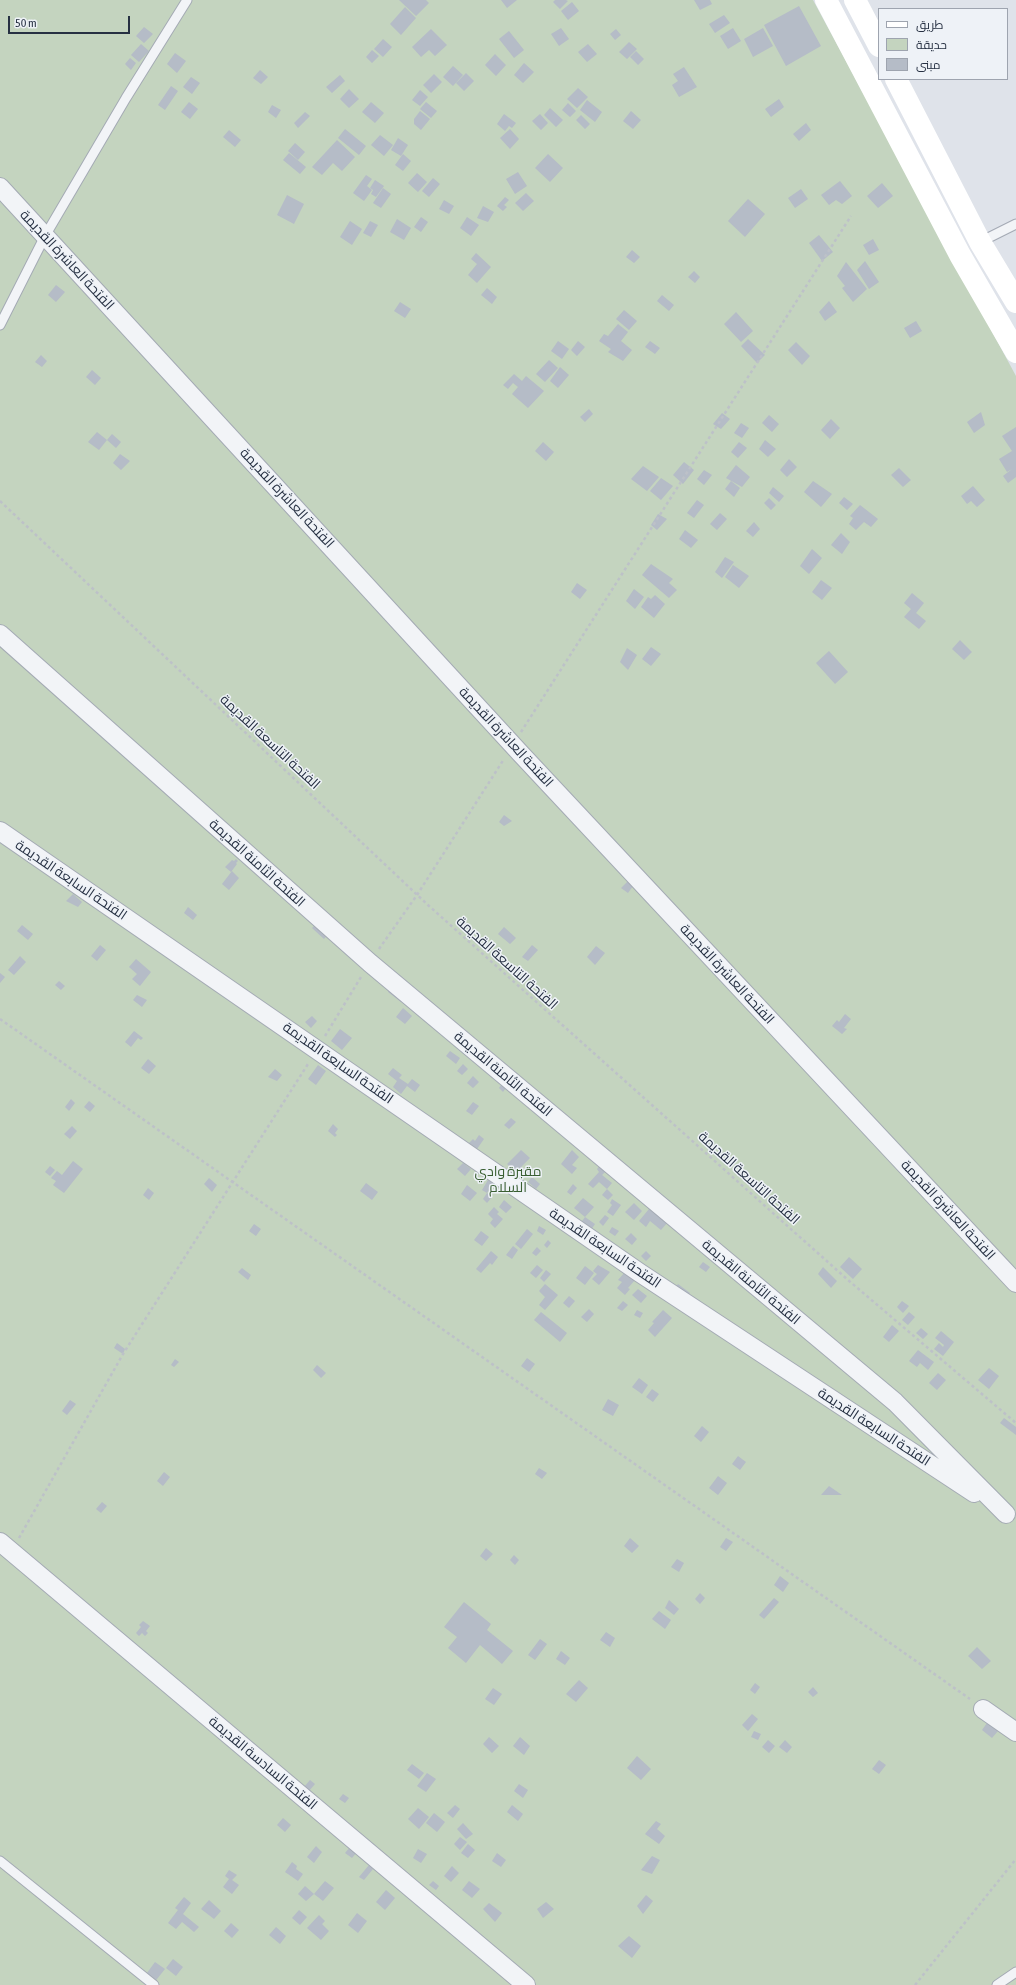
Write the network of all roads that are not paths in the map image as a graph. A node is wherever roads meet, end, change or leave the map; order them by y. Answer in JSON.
{"nodes":[{"id":1,"x":187,"y":0,"type":"edge"},
{"id":2,"x":826,"y":0,"type":"edge"},
{"id":3,"x":855,"y":0,"type":"edge"},
{"id":4,"x":878,"y":44,"type":"edge"},
{"id":5,"x":897,"y":80,"type":"edge"},
{"id":6,"x":0,"y":187,"type":"edge"},
{"id":7,"x":1016,"y":224,"type":"edge"},
{"id":8,"x":45,"y":236,"type":"junction"},
{"id":9,"x":980,"y":242,"type":"junction"},
{"id":10,"x":1016,"y":302,"type":"edge"},
{"id":11,"x":0,"y":324,"type":"edge"},
{"id":12,"x":1016,"y":352,"type":"edge"},
{"id":13,"x":0,"y":634,"type":"edge"},
{"id":14,"x":0,"y":832,"type":"edge"},
{"id":15,"x":1016,"y":1283,"type":"edge"},
{"id":16,"x":1011,"y":1518,"type":"edge"},
{"id":17,"x":6,"y":1546,"type":"edge"},
{"id":18,"x":983,"y":1709,"type":"road end"},
{"id":19,"x":1016,"y":1732,"type":"edge"},
{"id":20,"x":0,"y":1861,"type":"edge"},
{"id":21,"x":1016,"y":1972,"type":"edge"},
{"id":22,"x":154,"y":1985,"type":"edge"},
{"id":23,"x":526,"y":1985,"type":"edge"},
{"id":24,"x":997,"y":1985,"type":"edge"}],
"edges":[{"from":1,"to":8,"type":"lane"},
{"from":2,"to":12,"type":"main road"},
{"from":3,"to":4,"type":"main road"},
{"from":5,"to":9,"type":"main road"},
{"from":6,"to":8,"type":"street","name":"الفتحة العاشرة القديمة"},
{"from":7,"to":9,"type":"lane"},
{"from":8,"to":11,"type":"lane"},
{"from":8,"to":15,"type":"street","name":"الفتحة العاشرة القديمة"},
{"from":9,"to":10,"type":"main road"},
{"from":13,"to":16,"type":"street","name":"الفتحة الثامنة القديمة"},
{"from":14,"to":16,"type":"street","name":"الفتحة السابعة القديمة"},
{"from":17,"to":23,"type":"street","name":"الفتحة السادسة القديمة"},
{"from":18,"to":19,"type":"street"},
{"from":20,"to":22,"type":"lane"},
{"from":21,"to":24,"type":"lane"}]}
